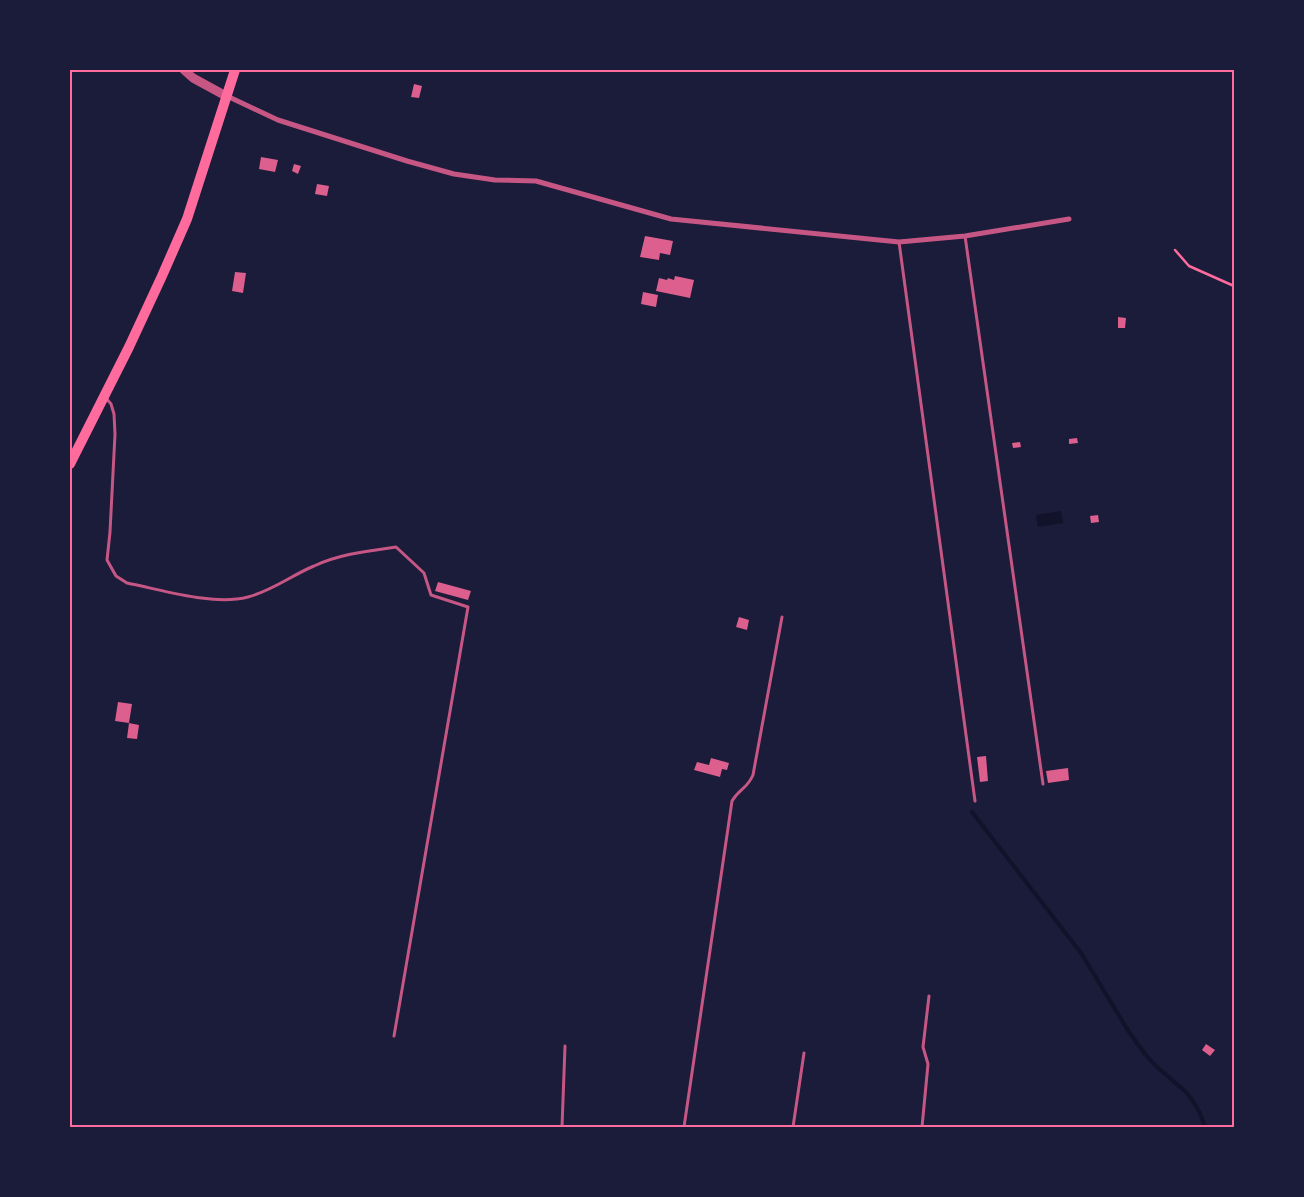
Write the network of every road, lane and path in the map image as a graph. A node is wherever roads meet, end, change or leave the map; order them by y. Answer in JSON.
{"nodes":[{"id":1,"x":184,"y":70,"type":"edge"},
{"id":2,"x":235,"y":70,"type":"edge"},
{"id":3,"x":226,"y":96,"type":"junction"},
{"id":4,"x":1069,"y":219,"type":"dead end"},
{"id":5,"x":965,"y":236,"type":"junction"},
{"id":6,"x":899,"y":242,"type":"junction"},
{"id":7,"x":1174,"y":250,"type":"dead end"},
{"id":8,"x":1234,"y":286,"type":"edge"},
{"id":9,"x":104,"y":396,"type":"junction"},
{"id":10,"x":70,"y":464,"type":"edge"},
{"id":11,"x":782,"y":617,"type":"dead end"},
{"id":12,"x":1043,"y":784,"type":"dead end"},
{"id":13,"x":975,"y":801,"type":"dead end"},
{"id":14,"x":928,"y":996,"type":"dead end"},
{"id":15,"x":394,"y":1036,"type":"dead end"},
{"id":16,"x":565,"y":1046,"type":"dead end"},
{"id":17,"x":804,"y":1053,"type":"dead end"},
{"id":18,"x":562,"y":1127,"type":"edge"},
{"id":19,"x":684,"y":1127,"type":"edge"},
{"id":20,"x":793,"y":1127,"type":"edge"},
{"id":21,"x":922,"y":1127,"type":"edge"}],
"edges":[{"from":1,"to":3,"type":"street"},
{"from":2,"to":3,"type":"main road"},
{"from":3,"to":6,"type":"street"},
{"from":3,"to":9,"type":"main road"},
{"from":4,"to":5,"type":"street"},
{"from":5,"to":6,"type":"street"},
{"from":5,"to":12,"type":"lane"},
{"from":6,"to":13,"type":"lane"},
{"from":7,"to":8,"type":"path"},
{"from":9,"to":10,"type":"main road"},
{"from":9,"to":15,"type":"lane"},
{"from":11,"to":19,"type":"lane"},
{"from":14,"to":21,"type":"lane"},
{"from":16,"to":18,"type":"lane"},
{"from":17,"to":20,"type":"lane"}]}
